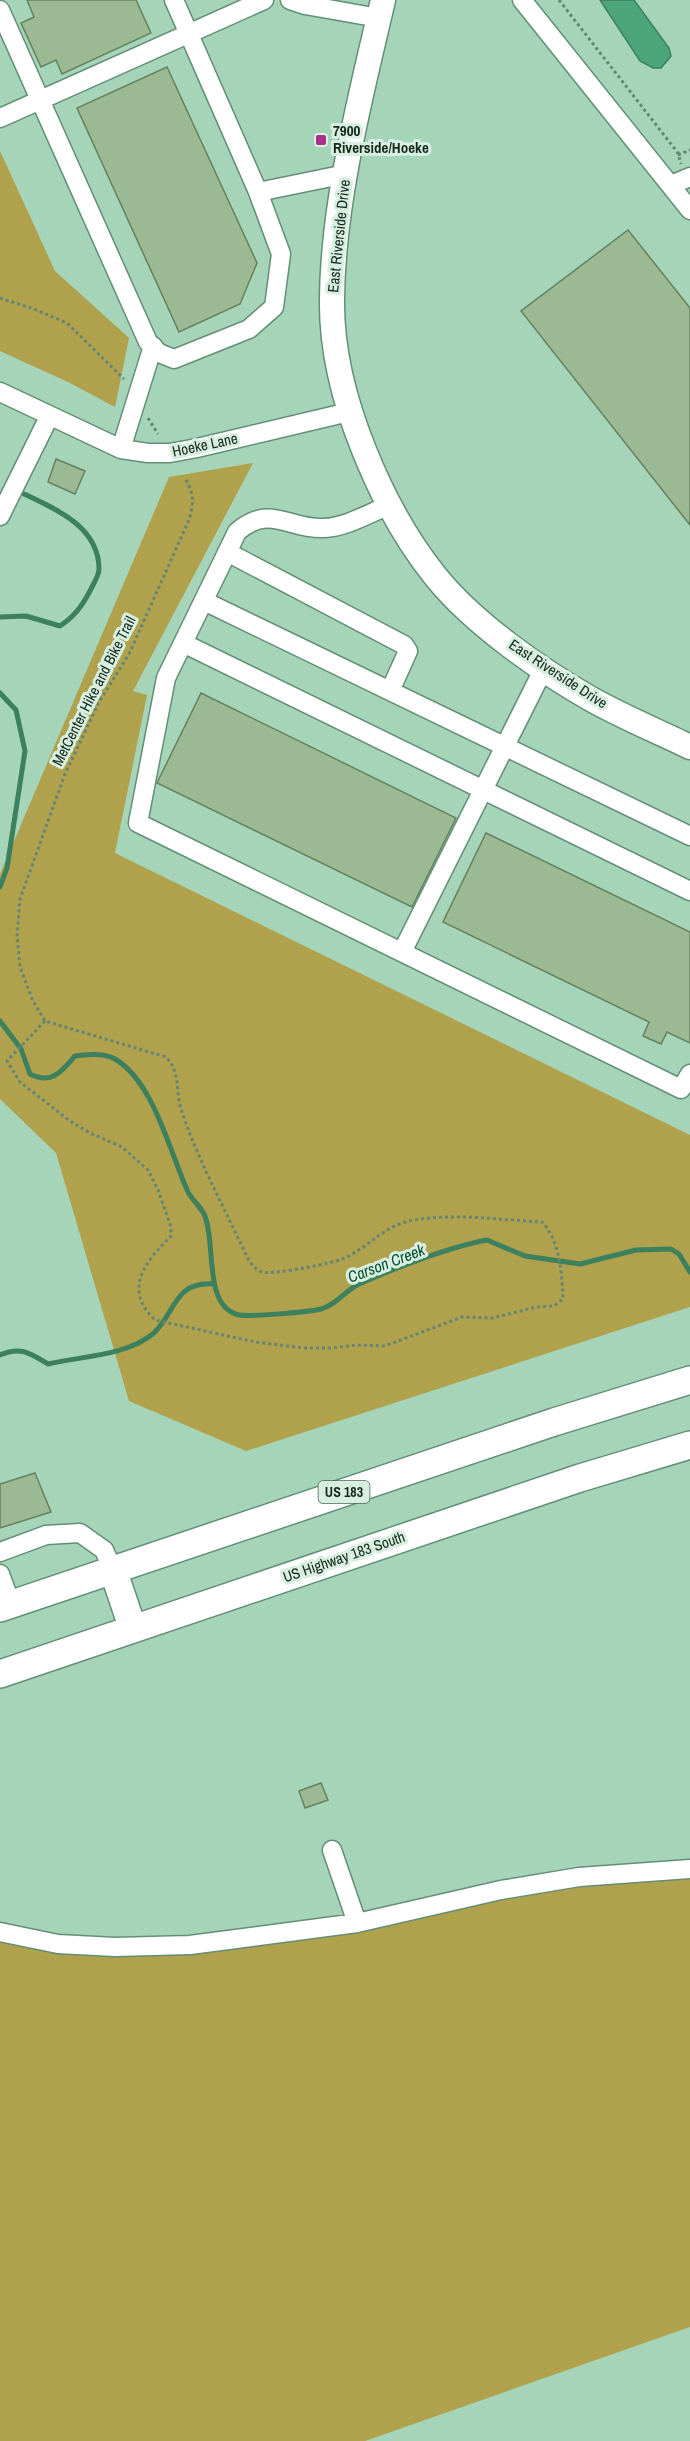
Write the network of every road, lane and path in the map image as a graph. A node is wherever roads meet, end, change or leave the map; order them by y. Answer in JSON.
{"nodes":[{"id":1,"x":174,"y":0,"type":"edge"},
{"id":2,"x":264,"y":0,"type":"edge"},
{"id":3,"x":290,"y":0,"type":"edge"},
{"id":4,"x":522,"y":0,"type":"edge"},
{"id":5,"x":559,"y":0,"type":"edge"},
{"id":6,"x":381,"y":9,"type":"edge"},
{"id":7,"x":0,"y":10,"type":"edge"},
{"id":8,"x":189,"y":34,"type":"junction"},
{"id":9,"x":40,"y":100,"type":"junction"},
{"id":10,"x":0,"y":118,"type":"edge"},
{"id":11,"x":690,"y":150,"type":"edge"},
{"id":12,"x":678,"y":155,"type":"junction"},
{"id":13,"x":346,"y":174,"type":"junction"},
{"id":14,"x":690,"y":177,"type":"edge"},
{"id":15,"x":671,"y":185,"type":"junction"},
{"id":16,"x":258,"y":192,"type":"junction"},
{"id":17,"x":690,"y":210,"type":"edge"},
{"id":18,"x":0,"y":298,"type":"edge"},
{"id":19,"x":153,"y":346,"type":"junction"},
{"id":20,"x":123,"y":379,"type":"dead end"},
{"id":21,"x":0,"y":393,"type":"edge"},
{"id":22,"x":349,"y":412,"type":"junction"},
{"id":23,"x":49,"y":417,"type":"junction"},
{"id":24,"x":121,"y":449,"type":"junction"},
{"id":25,"x":185,"y":478,"type":"dead end"},
{"id":26,"x":390,"y":505,"type":"junction"},
{"id":27,"x":0,"y":516,"type":"edge"},
{"id":28,"x":227,"y":552,"type":"junction"},
{"id":29,"x":204,"y":601,"type":"junction"},
{"id":30,"x":183,"y":643,"type":"junction"},
{"id":31,"x":544,"y":668,"type":"junction"},
{"id":32,"x":390,"y":691,"type":"junction"},
{"id":33,"x":505,"y":746,"type":"junction"},
{"id":34,"x":690,"y":747,"type":"edge"},
{"id":35,"x":483,"y":790,"type":"junction"},
{"id":36,"x":690,"y":836,"type":"edge"},
{"id":37,"x":690,"y":891,"type":"edge"},
{"id":38,"x":402,"y":952,"type":"junction"},
{"id":39,"x":45,"y":1021,"type":"junction"},
{"id":40,"x":690,"y":1074,"type":"edge"},
{"id":41,"x":690,"y":1380,"type":"edge"},
{"id":42,"x":690,"y":1445,"type":"edge"},
{"id":43,"x":0,"y":1552,"type":"edge"},
{"id":44,"x":113,"y":1570,"type":"junction"},
{"id":45,"x":0,"y":1574,"type":"edge"},
{"id":46,"x":5,"y":1606,"type":"edge"},
{"id":47,"x":133,"y":1629,"type":"junction"},
{"id":48,"x":0,"y":1674,"type":"edge"},
{"id":49,"x":332,"y":1850,"type":"dead end"},
{"id":50,"x":690,"y":1869,"type":"edge"},
{"id":51,"x":357,"y":1923,"type":"junction"},
{"id":52,"x":0,"y":1932,"type":"edge"}],
"edges":[{"from":1,"to":8,"type":"street"},
{"from":2,"to":8,"type":"street"},
{"from":3,"to":6,"type":"street"},
{"from":4,"to":15,"type":"street"},
{"from":5,"to":12,"type":"path"},
{"from":6,"to":13,"type":"main road","name":"East Riverside Drive"},
{"from":7,"to":9,"type":"street"},
{"from":8,"to":9,"type":"street"},
{"from":8,"to":16,"type":"street"},
{"from":9,"to":10,"type":"street"},
{"from":9,"to":19,"type":"street"},
{"from":11,"to":12,"type":"path"},
{"from":12,"to":14,"type":"path"},
{"from":13,"to":16,"type":"street"},
{"from":13,"to":22,"type":"main road","name":"East Riverside Drive"},
{"from":14,"to":15,"type":"street"},
{"from":15,"to":17,"type":"street"},
{"from":16,"to":19,"type":"street"},
{"from":18,"to":20,"type":"path"},
{"from":19,"to":24,"type":"street"},
{"from":21,"to":23,"type":"street","name":"Hoeke Lane"},
{"from":22,"to":24,"type":"street","name":"Hoeke Lane"},
{"from":22,"to":26,"type":"main road","name":"East Riverside Drive"},
{"from":23,"to":24,"type":"street","name":"Hoeke Lane"},
{"from":23,"to":27,"type":"street"},
{"from":25,"to":39,"type":"path","name":"MetCenter Hike and Bike Trail"},
{"from":26,"to":28,"type":"street"},
{"from":26,"to":31,"type":"main road","name":"East Riverside Drive"},
{"from":28,"to":29,"type":"street"},
{"from":28,"to":32,"type":"street"},
{"from":29,"to":30,"type":"street"},
{"from":29,"to":32,"type":"street"},
{"from":30,"to":35,"type":"street"},
{"from":30,"to":38,"type":"street"},
{"from":31,"to":33,"type":"street"},
{"from":31,"to":34,"type":"main road","name":"East Riverside Drive"},
{"from":32,"to":33,"type":"street"},
{"from":33,"to":35,"type":"street"},
{"from":33,"to":36,"type":"street"},
{"from":35,"to":37,"type":"street"},
{"from":35,"to":38,"type":"street"},
{"from":38,"to":40,"type":"street"},
{"from":39,"to":39,"type":"path"},
{"from":41,"to":44,"type":"highway","number":"US 183"},
{"from":42,"to":47,"type":"highway","name":"US Highway 183 South"},
{"from":43,"to":44,"type":"street"},
{"from":44,"to":46,"type":"highway","number":"US 183"},
{"from":44,"to":47,"type":"highway"},
{"from":45,"to":46,"type":"street"},
{"from":47,"to":48,"type":"highway","name":"US Highway 183 South"},
{"from":49,"to":51,"type":"street"},
{"from":50,"to":51,"type":"street"},
{"from":51,"to":52,"type":"street"}]}
